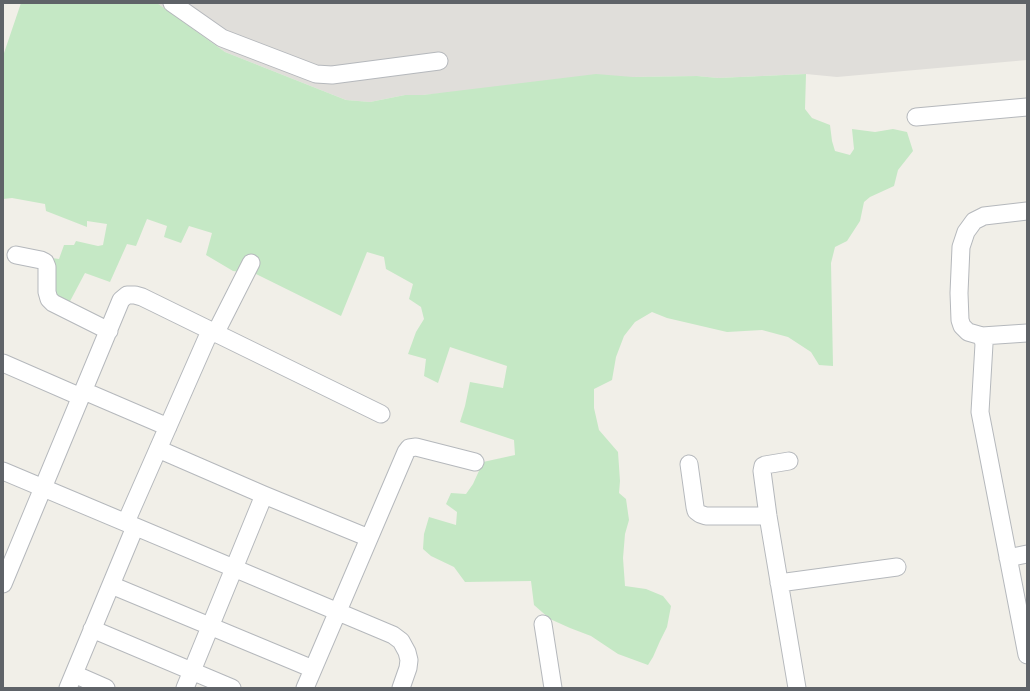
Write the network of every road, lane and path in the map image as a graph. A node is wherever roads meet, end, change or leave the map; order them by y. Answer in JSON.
{"nodes":[{"id":1,"x":172,"y":3,"type":"edge"},
{"id":2,"x":439,"y":61,"type":"dead end"},
{"id":3,"x":1027,"y":107,"type":"edge"},
{"id":4,"x":916,"y":117,"type":"dead end"},
{"id":5,"x":1027,"y":211,"type":"edge"},
{"id":6,"x":16,"y":255,"type":"dead end"},
{"id":7,"x":251,"y":263,"type":"dead end"},
{"id":8,"x":109,"y":330,"type":"junction"},
{"id":9,"x":212,"y":333,"type":"junction"},
{"id":10,"x":1027,"y":333,"type":"edge"},
{"id":11,"x":982,"y":336,"type":"junction"},
{"id":12,"x":3,"y":363,"type":"edge"},
{"id":13,"x":82,"y":394,"type":"junction"},
{"id":14,"x":381,"y":414,"type":"dead end"},
{"id":15,"x":168,"y":427,"type":"junction"},
{"id":16,"x":158,"y":449,"type":"junction"},
{"id":17,"x":789,"y":461,"type":"dead end"},
{"id":18,"x":474,"y":462,"type":"dead end"},
{"id":19,"x":689,"y":464,"type":"dead end"},
{"id":20,"x":3,"y":471,"type":"edge"},
{"id":21,"x":43,"y":488,"type":"junction"},
{"id":22,"x":264,"y":495,"type":"junction"},
{"id":23,"x":768,"y":516,"type":"junction"},
{"id":24,"x":130,"y":524,"type":"junction"},
{"id":25,"x":369,"y":538,"type":"junction"},
{"id":26,"x":1027,"y":554,"type":"edge"},
{"id":27,"x":1008,"y":558,"type":"junction"},
{"id":28,"x":897,"y":567,"type":"dead end"},
{"id":29,"x":234,"y":568,"type":"junction"},
{"id":30,"x":3,"y":582,"type":"edge"},
{"id":31,"x":779,"y":583,"type":"junction"},
{"id":32,"x":111,"y":585,"type":"junction"},
{"id":33,"x":338,"y":611,"type":"junction"},
{"id":34,"x":543,"y":624,"type":"dead end"},
{"id":35,"x":210,"y":626,"type":"junction"},
{"id":36,"x":92,"y":629,"type":"junction"},
{"id":37,"x":1027,"y":655,"type":"edge"},
{"id":38,"x":313,"y":669,"type":"junction"},
{"id":39,"x":192,"y":671,"type":"junction"},
{"id":40,"x":71,"y":681,"type":"edge"},
{"id":41,"x":106,"y":688,"type":"edge"},
{"id":42,"x":185,"y":688,"type":"edge"},
{"id":43,"x":232,"y":688,"type":"edge"},
{"id":44,"x":305,"y":688,"type":"edge"},
{"id":45,"x":401,"y":688,"type":"edge"},
{"id":46,"x":553,"y":688,"type":"edge"},
{"id":47,"x":797,"y":688,"type":"edge"}],
"edges":[{"from":1,"to":2,"type":"street"},
{"from":3,"to":4,"type":"street"},
{"from":5,"to":11,"type":"street"},
{"from":6,"to":8,"type":"street"},
{"from":7,"to":9,"type":"street"},
{"from":8,"to":9,"type":"street"},
{"from":8,"to":13,"type":"street"},
{"from":9,"to":14,"type":"street"},
{"from":9,"to":15,"type":"street"},
{"from":10,"to":11,"type":"street"},
{"from":11,"to":27,"type":"street"},
{"from":12,"to":13,"type":"street"},
{"from":13,"to":15,"type":"street"},
{"from":13,"to":21,"type":"street"},
{"from":15,"to":16,"type":"street"},
{"from":16,"to":22,"type":"street"},
{"from":16,"to":24,"type":"street"},
{"from":17,"to":23,"type":"street"},
{"from":18,"to":25,"type":"street"},
{"from":19,"to":23,"type":"street"},
{"from":20,"to":21,"type":"street"},
{"from":21,"to":24,"type":"street"},
{"from":21,"to":30,"type":"street"},
{"from":22,"to":25,"type":"street"},
{"from":22,"to":29,"type":"street"},
{"from":23,"to":31,"type":"street"},
{"from":24,"to":29,"type":"street"},
{"from":24,"to":32,"type":"street"},
{"from":25,"to":33,"type":"street"},
{"from":26,"to":27,"type":"street"},
{"from":27,"to":37,"type":"street"},
{"from":28,"to":31,"type":"street"},
{"from":29,"to":33,"type":"street"},
{"from":29,"to":35,"type":"street"},
{"from":31,"to":47,"type":"street"},
{"from":32,"to":35,"type":"street"},
{"from":32,"to":36,"type":"street"},
{"from":33,"to":38,"type":"street"},
{"from":33,"to":45,"type":"street"},
{"from":34,"to":46,"type":"street"},
{"from":35,"to":38,"type":"street"},
{"from":35,"to":39,"type":"street"},
{"from":36,"to":39,"type":"street"},
{"from":36,"to":40,"type":"street"},
{"from":38,"to":44,"type":"street"},
{"from":39,"to":42,"type":"street"},
{"from":39,"to":43,"type":"street"},
{"from":40,"to":41,"type":"street"}]}
